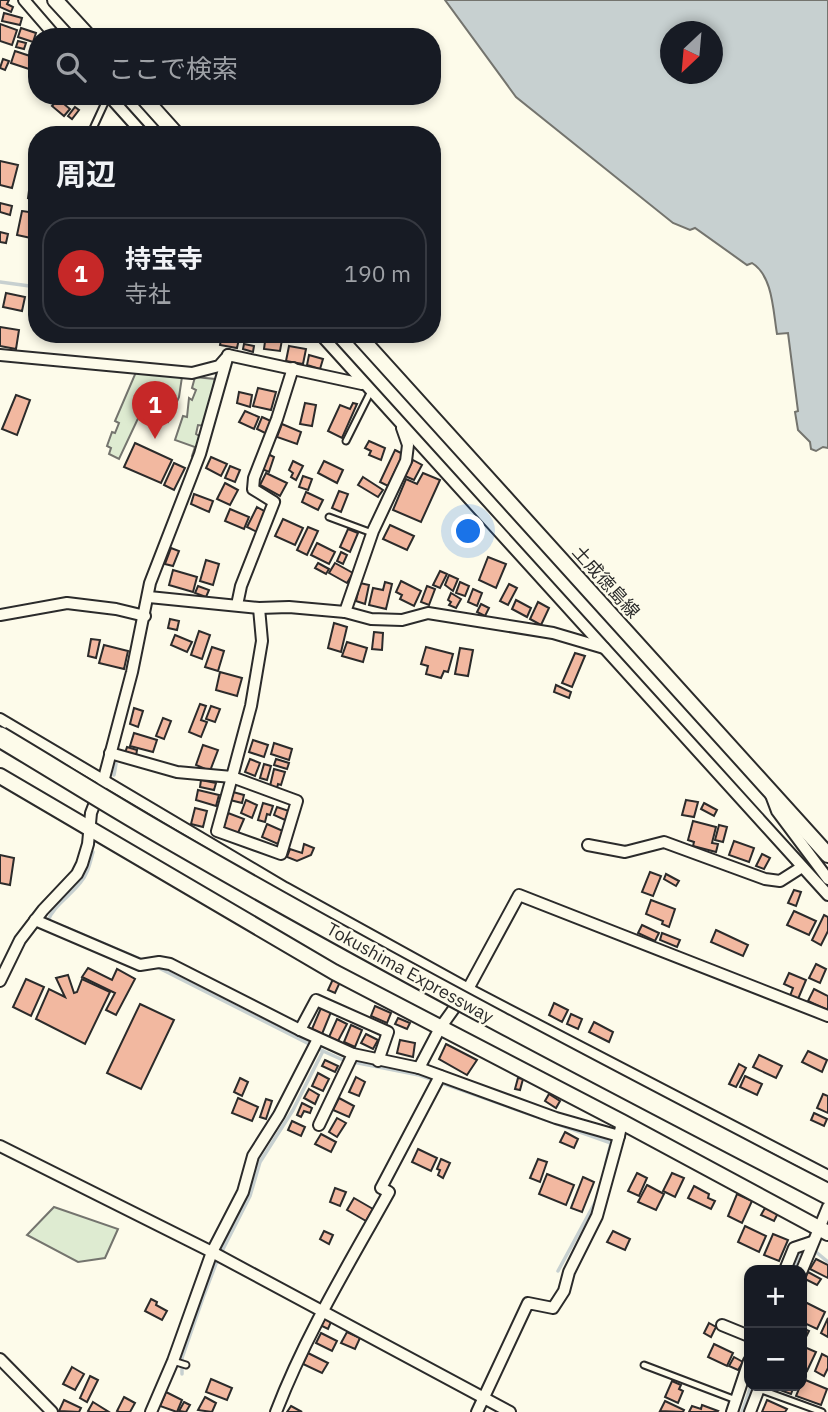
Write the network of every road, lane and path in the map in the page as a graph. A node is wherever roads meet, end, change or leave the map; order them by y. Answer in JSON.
{"nodes":[{"id":1,"x":24,"y":0,"type":"edge"},
{"id":2,"x":55,"y":0,"type":"edge"},
{"id":3,"x":48,"y":28,"type":"edge"},
{"id":4,"x":81,"y":28,"type":"edge"},
{"id":5,"x":104,"y":105,"type":"edge"},
{"id":6,"x":116,"y":105,"type":"edge"},
{"id":7,"x":150,"y":105,"type":"edge"},
{"id":8,"x":94,"y":126,"type":"edge"},
{"id":9,"x":136,"y":126,"type":"edge"},
{"id":10,"x":169,"y":126,"type":"edge"},
{"id":11,"x":328,"y":343,"type":"edge"},
{"id":12,"x":365,"y":343,"type":"edge"},
{"id":13,"x":0,"y":355,"type":"edge"},
{"id":14,"x":228,"y":355,"type":"junction"},
{"id":15,"x":293,"y":368,"type":"junction"},
{"id":16,"x":367,"y":388,"type":"junction"},
{"id":17,"x":400,"y":423,"type":"junction"},
{"id":18,"x":346,"y":442,"type":"dead end"},
{"id":19,"x":329,"y":517,"type":"dead end"},
{"id":20,"x":372,"y":533,"type":"junction"},
{"id":21,"x":149,"y":597,"type":"junction"},
{"id":22,"x":236,"y":605,"type":"junction"},
{"id":23,"x":259,"y":608,"type":"junction"},
{"id":24,"x":345,"y":612,"type":"junction"},
{"id":25,"x":0,"y":615,"type":"edge"},
{"id":26,"x":145,"y":616,"type":"junction"},
{"id":27,"x":607,"y":649,"type":"junction"},
{"id":28,"x":0,"y":719,"type":"edge"},
{"id":29,"x":0,"y":737,"type":"edge"},
{"id":30,"x":110,"y":753,"type":"junction"},
{"id":31,"x":0,"y":776,"type":"edge"},
{"id":32,"x":232,"y":777,"type":"junction"},
{"id":33,"x":103,"y":782,"type":"junction"},
{"id":34,"x":769,"y":790,"type":"junction"},
{"id":35,"x":89,"y":830,"type":"junction"},
{"id":36,"x":589,"y":845,"type":"dead end"},
{"id":37,"x":828,"y":855,"type":"edge"},
{"id":38,"x":802,"y":867,"type":"junction"},
{"id":39,"x":828,"y":878,"type":"edge"},
{"id":40,"x":828,"y":895,"type":"edge"},
{"id":41,"x":35,"y":920,"type":"junction"},
{"id":42,"x":0,"y":981,"type":"edge"},
{"id":43,"x":468,"y":989,"type":"junction"},
{"id":44,"x":828,"y":1016,"type":"edge"},
{"id":45,"x":440,"y":1028,"type":"junction"},
{"id":46,"x":300,"y":1030,"type":"junction"},
{"id":47,"x":316,"y":1045,"type":"junction"},
{"id":48,"x":351,"y":1060,"type":"junction"},
{"id":49,"x":378,"y":1061,"type":"junction"},
{"id":50,"x":419,"y":1068,"type":"junction"},
{"id":51,"x":438,"y":1080,"type":"junction"},
{"id":52,"x":319,"y":1125,"type":"dead end"},
{"id":53,"x":621,"y":1129,"type":"junction"},
{"id":54,"x":0,"y":1146,"type":"edge"},
{"id":55,"x":828,"y":1176,"type":"edge"},
{"id":56,"x":828,"y":1194,"type":"edge"},
{"id":57,"x":828,"y":1207,"type":"edge"},
{"id":58,"x":824,"y":1230,"type":"edge"},
{"id":59,"x":812,"y":1242,"type":"junction"},
{"id":60,"x":217,"y":1255,"type":"junction"},
{"id":61,"x":787,"y":1265,"type":"edge"},
{"id":62,"x":804,"y":1265,"type":"edge"},
{"id":63,"x":322,"y":1311,"type":"junction"},
{"id":64,"x":722,"y":1325,"type":"dead end"},
{"id":65,"x":744,"y":1334,"type":"edge"},
{"id":66,"x":0,"y":1359,"type":"edge"},
{"id":67,"x":173,"y":1361,"type":"junction"},
{"id":68,"x":186,"y":1365,"type":"dead end"},
{"id":69,"x":644,"y":1365,"type":"dead end"},
{"id":70,"x":744,"y":1377,"type":"edge"},
{"id":71,"x":758,"y":1391,"type":"edge"},
{"id":72,"x":769,"y":1391,"type":"edge"},
{"id":73,"x":483,"y":1398,"type":"junction"},
{"id":74,"x":736,"y":1400,"type":"junction"},
{"id":75,"x":52,"y":1412,"type":"edge"},
{"id":76,"x":151,"y":1412,"type":"edge"},
{"id":77,"x":276,"y":1412,"type":"edge"},
{"id":78,"x":477,"y":1412,"type":"edge"},
{"id":79,"x":510,"y":1412,"type":"edge"},
{"id":80,"x":733,"y":1412,"type":"edge"},
{"id":81,"x":750,"y":1412,"type":"edge"},
{"id":82,"x":822,"y":1412,"type":"edge"}],
"edges":[{"from":1,"to":3,"type":"street"},
{"from":2,"to":4,"type":"street"},
{"from":5,"to":8,"type":"lane"},
{"from":6,"to":9,"type":"street"},
{"from":7,"to":10,"type":"street"},
{"from":11,"to":16,"type":"street"},
{"from":12,"to":34,"type":"street","name":"土成徳島線"},
{"from":13,"to":14,"type":"street"},
{"from":14,"to":15,"type":"street"},
{"from":14,"to":21,"type":"street"},
{"from":15,"to":16,"type":"street"},
{"from":15,"to":22,"type":"street"},
{"from":16,"to":17,"type":"street"},
{"from":16,"to":18,"type":"lane"},
{"from":17,"to":20,"type":"street"},
{"from":17,"to":27,"type":"street"},
{"from":19,"to":20,"type":"lane"},
{"from":20,"to":24,"type":"street"},
{"from":21,"to":22,"type":"street"},
{"from":21,"to":26,"type":"street"},
{"from":22,"to":23,"type":"street"},
{"from":23,"to":24,"type":"street"},
{"from":23,"to":32,"type":"street"},
{"from":24,"to":27,"type":"street"},
{"from":25,"to":26,"type":"street"},
{"from":26,"to":30,"type":"street"},
{"from":27,"to":38,"type":"street"},
{"from":28,"to":33,"type":"street"},
{"from":29,"to":56,"type":"highway","name":"Tokushima Expressway","bridge":true},
{"from":30,"to":32,"type":"street"},
{"from":30,"to":33,"type":"street"},
{"from":31,"to":35,"type":"street"},
{"from":32,"to":32,"type":"street"},
{"from":33,"to":35,"type":"street"},
{"from":33,"to":43,"type":"street"},
{"from":34,"to":37,"type":"street","name":"土成徳島線"},
{"from":34,"to":39,"type":"street"},
{"from":35,"to":41,"type":"street"},
{"from":35,"to":45,"type":"street"},
{"from":36,"to":38,"type":"street"},
{"from":38,"to":40,"type":"street"},
{"from":41,"to":42,"type":"street"},
{"from":41,"to":46,"type":"street"},
{"from":43,"to":44,"type":"street"},
{"from":43,"to":45,"type":"street"},
{"from":43,"to":55,"type":"street"},
{"from":45,"to":50,"type":"street"},
{"from":45,"to":53,"type":"street"},
{"from":46,"to":47,"type":"street"},
{"from":46,"to":49,"type":"street"},
{"from":47,"to":48,"type":"street"},
{"from":47,"to":60,"type":"street"},
{"from":48,"to":49,"type":"street"},
{"from":48,"to":52,"type":"street"},
{"from":49,"to":50,"type":"street"},
{"from":50,"to":51,"type":"street"},
{"from":51,"to":53,"type":"street"},
{"from":51,"to":63,"type":"street"},
{"from":53,"to":58,"type":"street"},
{"from":53,"to":73,"type":"street"},
{"from":54,"to":60,"type":"street"},
{"from":57,"to":58,"type":"street"},
{"from":58,"to":59,"type":"street"},
{"from":59,"to":61,"type":"street"},
{"from":59,"to":62,"type":"street"},
{"from":60,"to":63,"type":"street"},
{"from":60,"to":67,"type":"street"},
{"from":63,"to":73,"type":"street"},
{"from":63,"to":77,"type":"street"},
{"from":64,"to":65,"type":"street"},
{"from":66,"to":75,"type":"street"},
{"from":67,"to":68,"type":"lane"},
{"from":67,"to":76,"type":"street"},
{"from":69,"to":74,"type":"lane"},
{"from":70,"to":74,"type":"street"},
{"from":71,"to":81,"type":"street"},
{"from":72,"to":82,"type":"lane"},
{"from":73,"to":78,"type":"street"},
{"from":73,"to":79,"type":"street"},
{"from":74,"to":80,"type":"street"}]}
